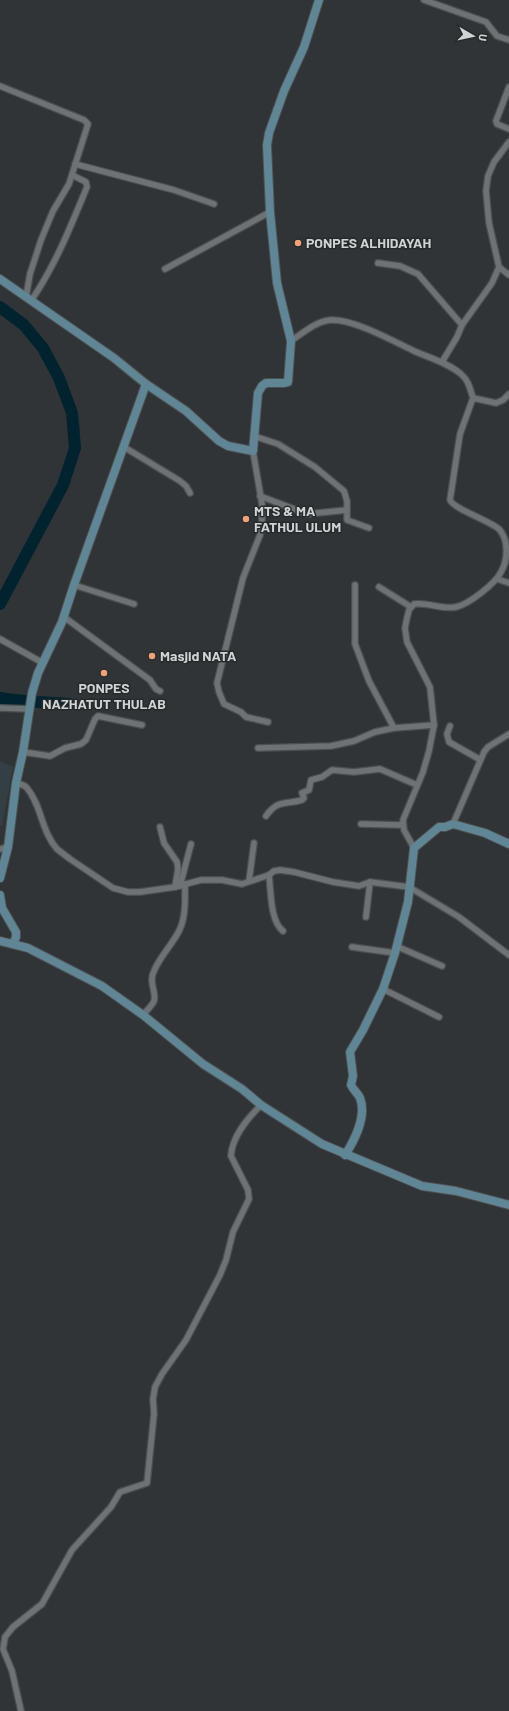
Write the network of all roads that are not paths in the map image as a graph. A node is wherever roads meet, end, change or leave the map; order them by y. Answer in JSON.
{"nodes":[{"id":1,"x":319,"y":0,"type":"edge"},
{"id":2,"x":424,"y":0,"type":"edge"},
{"id":3,"x":509,"y":40,"type":"edge"},
{"id":4,"x":0,"y":86,"type":"edge"},
{"id":5,"x":509,"y":87,"type":"edge"},
{"id":6,"x":509,"y":129,"type":"edge"},
{"id":7,"x":509,"y":142,"type":"edge"},
{"id":8,"x":75,"y":164,"type":"junction"},
{"id":9,"x":72,"y":175,"type":"junction"},
{"id":10,"x":214,"y":204,"type":"dead end"},
{"id":11,"x":270,"y":212,"type":"junction"},
{"id":12,"x":378,"y":263,"type":"dead end"},
{"id":13,"x":499,"y":267,"type":"junction"},
{"id":14,"x":165,"y":269,"type":"dead end"},
{"id":15,"x":509,"y":275,"type":"edge"},
{"id":16,"x":0,"y":279,"type":"edge"},
{"id":17,"x":28,"y":299,"type":"junction"},
{"id":18,"x":462,"y":325,"type":"junction"},
{"id":19,"x":291,"y":341,"type":"junction"},
{"id":20,"x":442,"y":362,"type":"junction"},
{"id":21,"x":146,"y":384,"type":"junction"},
{"id":22,"x":509,"y":394,"type":"edge"},
{"id":23,"x":473,"y":398,"type":"junction"},
{"id":24,"x":254,"y":436,"type":"junction"},
{"id":25,"x":124,"y":447,"type":"junction"},
{"id":26,"x":253,"y":451,"type":"junction"},
{"id":27,"x":190,"y":493,"type":"dead end"},
{"id":28,"x":260,"y":496,"type":"junction"},
{"id":29,"x":347,"y":510,"type":"junction"},
{"id":30,"x":369,"y":528,"type":"dead end"},
{"id":31,"x":497,"y":579,"type":"junction"},
{"id":32,"x":509,"y":583,"type":"edge"},
{"id":33,"x":74,"y":585,"type":"junction"},
{"id":34,"x":355,"y":585,"type":"dead end"},
{"id":35,"x":379,"y":587,"type":"dead end"},
{"id":36,"x":134,"y":604,"type":"dead end"},
{"id":37,"x":411,"y":607,"type":"junction"},
{"id":38,"x":64,"y":617,"type":"junction"},
{"id":39,"x":0,"y":639,"type":"edge"},
{"id":40,"x":43,"y":663,"type":"junction"},
{"id":41,"x":160,"y":691,"type":"dead end"},
{"id":42,"x":0,"y":708,"type":"edge"},
{"id":43,"x":30,"y":708,"type":"junction"},
{"id":44,"x":268,"y":722,"type":"dead end"},
{"id":45,"x":142,"y":725,"type":"dead end"},
{"id":46,"x":434,"y":725,"type":"junction"},
{"id":47,"x":450,"y":726,"type":"dead end"},
{"id":48,"x":394,"y":728,"type":"junction"},
{"id":49,"x":509,"y":734,"type":"edge"},
{"id":50,"x":258,"y":748,"type":"dead end"},
{"id":51,"x":23,"y":752,"type":"junction"},
{"id":52,"x":479,"y":759,"type":"junction"},
{"id":53,"x":16,"y":783,"type":"junction"},
{"id":54,"x":417,"y":785,"type":"junction"},
{"id":55,"x":266,"y":816,"type":"dead end"},
{"id":56,"x":361,"y":824,"type":"dead end"},
{"id":57,"x":453,"y":824,"type":"junction"},
{"id":58,"x":402,"y":825,"type":"junction"},
{"id":59,"x":160,"y":826,"type":"dead end"},
{"id":60,"x":254,"y":843,"type":"dead end"},
{"id":61,"x":191,"y":844,"type":"dead end"},
{"id":62,"x":509,"y":844,"type":"edge"},
{"id":63,"x":4,"y":848,"type":"edge"},
{"id":64,"x":414,"y":848,"type":"junction"},
{"id":65,"x":269,"y":875,"type":"junction"},
{"id":66,"x":0,"y":878,"type":"edge"},
{"id":67,"x":249,"y":881,"type":"junction"},
{"id":68,"x":370,"y":882,"type":"junction"},
{"id":69,"x":180,"y":886,"type":"junction"},
{"id":70,"x":409,"y":887,"type":"junction"},
{"id":71,"x":0,"y":895,"type":"edge"},
{"id":72,"x":366,"y":917,"type":"dead end"},
{"id":73,"x":283,"y":931,"type":"dead end"},
{"id":74,"x":0,"y":941,"type":"edge"},
{"id":75,"x":13,"y":944,"type":"junction"},
{"id":76,"x":352,"y":947,"type":"dead end"},
{"id":77,"x":396,"y":950,"type":"junction"},
{"id":78,"x":509,"y":956,"type":"edge"},
{"id":79,"x":442,"y":966,"type":"dead end"},
{"id":80,"x":383,"y":990,"type":"junction"},
{"id":81,"x":143,"y":1015,"type":"junction"},
{"id":82,"x":439,"y":1017,"type":"dead end"},
{"id":83,"x":261,"y":1105,"type":"junction"},
{"id":84,"x":345,"y":1155,"type":"junction"},
{"id":85,"x":509,"y":1205,"type":"edge"},
{"id":86,"x":21,"y":1711,"type":"edge"}],
"edges":[{"from":1,"to":11,"type":"street"},
{"from":2,"to":3,"type":"street"},
{"from":4,"to":8,"type":"street"},
{"from":5,"to":6,"type":"street"},
{"from":7,"to":13,"type":"street"},
{"from":8,"to":9,"type":"street"},
{"from":8,"to":10,"type":"street"},
{"from":9,"to":17,"type":"street"},
{"from":9,"to":17,"type":"street"},
{"from":11,"to":14,"type":"street"},
{"from":11,"to":19,"type":"street"},
{"from":12,"to":18,"type":"street"},
{"from":13,"to":15,"type":"street"},
{"from":13,"to":18,"type":"street"},
{"from":16,"to":17,"type":"street"},
{"from":17,"to":21,"type":"street"},
{"from":18,"to":20,"type":"street"},
{"from":19,"to":20,"type":"street"},
{"from":19,"to":24,"type":"street"},
{"from":20,"to":23,"type":"street"},
{"from":21,"to":25,"type":"street"},
{"from":21,"to":26,"type":"street"},
{"from":22,"to":23,"type":"street"},
{"from":23,"to":31,"type":"street"},
{"from":24,"to":26,"type":"street"},
{"from":24,"to":29,"type":"street"},
{"from":25,"to":27,"type":"street"},
{"from":25,"to":33,"type":"street"},
{"from":26,"to":28,"type":"street"},
{"from":28,"to":29,"type":"street"},
{"from":28,"to":44,"type":"street"},
{"from":29,"to":30,"type":"street"},
{"from":31,"to":32,"type":"street"},
{"from":31,"to":37,"type":"street"},
{"from":33,"to":36,"type":"street"},
{"from":33,"to":38,"type":"street"},
{"from":34,"to":48,"type":"street"},
{"from":35,"to":37,"type":"street"},
{"from":37,"to":46,"type":"street"},
{"from":38,"to":40,"type":"street"},
{"from":38,"to":41,"type":"street"},
{"from":39,"to":40,"type":"street"},
{"from":40,"to":43,"type":"street"},
{"from":42,"to":43,"type":"street"},
{"from":43,"to":51,"type":"street"},
{"from":45,"to":51,"type":"street"},
{"from":46,"to":48,"type":"street"},
{"from":46,"to":54,"type":"street"},
{"from":47,"to":52,"type":"street"},
{"from":48,"to":50,"type":"street"},
{"from":49,"to":52,"type":"street"},
{"from":51,"to":53,"type":"street"},
{"from":52,"to":57,"type":"street"},
{"from":53,"to":63,"type":"street"},
{"from":53,"to":69,"type":"street"},
{"from":54,"to":55,"type":"street"},
{"from":54,"to":58,"type":"street"},
{"from":56,"to":58,"type":"street"},
{"from":57,"to":62,"type":"street"},
{"from":57,"to":64,"type":"street"},
{"from":58,"to":64,"type":"street"},
{"from":59,"to":69,"type":"street"},
{"from":60,"to":67,"type":"street"},
{"from":61,"to":69,"type":"street"},
{"from":63,"to":66,"type":"street"},
{"from":64,"to":70,"type":"street"},
{"from":65,"to":67,"type":"street"},
{"from":65,"to":68,"type":"street"},
{"from":65,"to":73,"type":"street"},
{"from":67,"to":69,"type":"street"},
{"from":68,"to":70,"type":"street"},
{"from":68,"to":72,"type":"street"},
{"from":69,"to":81,"type":"street"},
{"from":70,"to":77,"type":"street"},
{"from":70,"to":78,"type":"street"},
{"from":71,"to":75,"type":"street"},
{"from":74,"to":75,"type":"street"},
{"from":75,"to":81,"type":"street"},
{"from":76,"to":77,"type":"street"},
{"from":77,"to":79,"type":"street"},
{"from":77,"to":80,"type":"street"},
{"from":80,"to":82,"type":"street"},
{"from":80,"to":84,"type":"street"},
{"from":81,"to":83,"type":"street"},
{"from":83,"to":84,"type":"street"},
{"from":83,"to":86,"type":"street"},
{"from":84,"to":85,"type":"street"}]}
